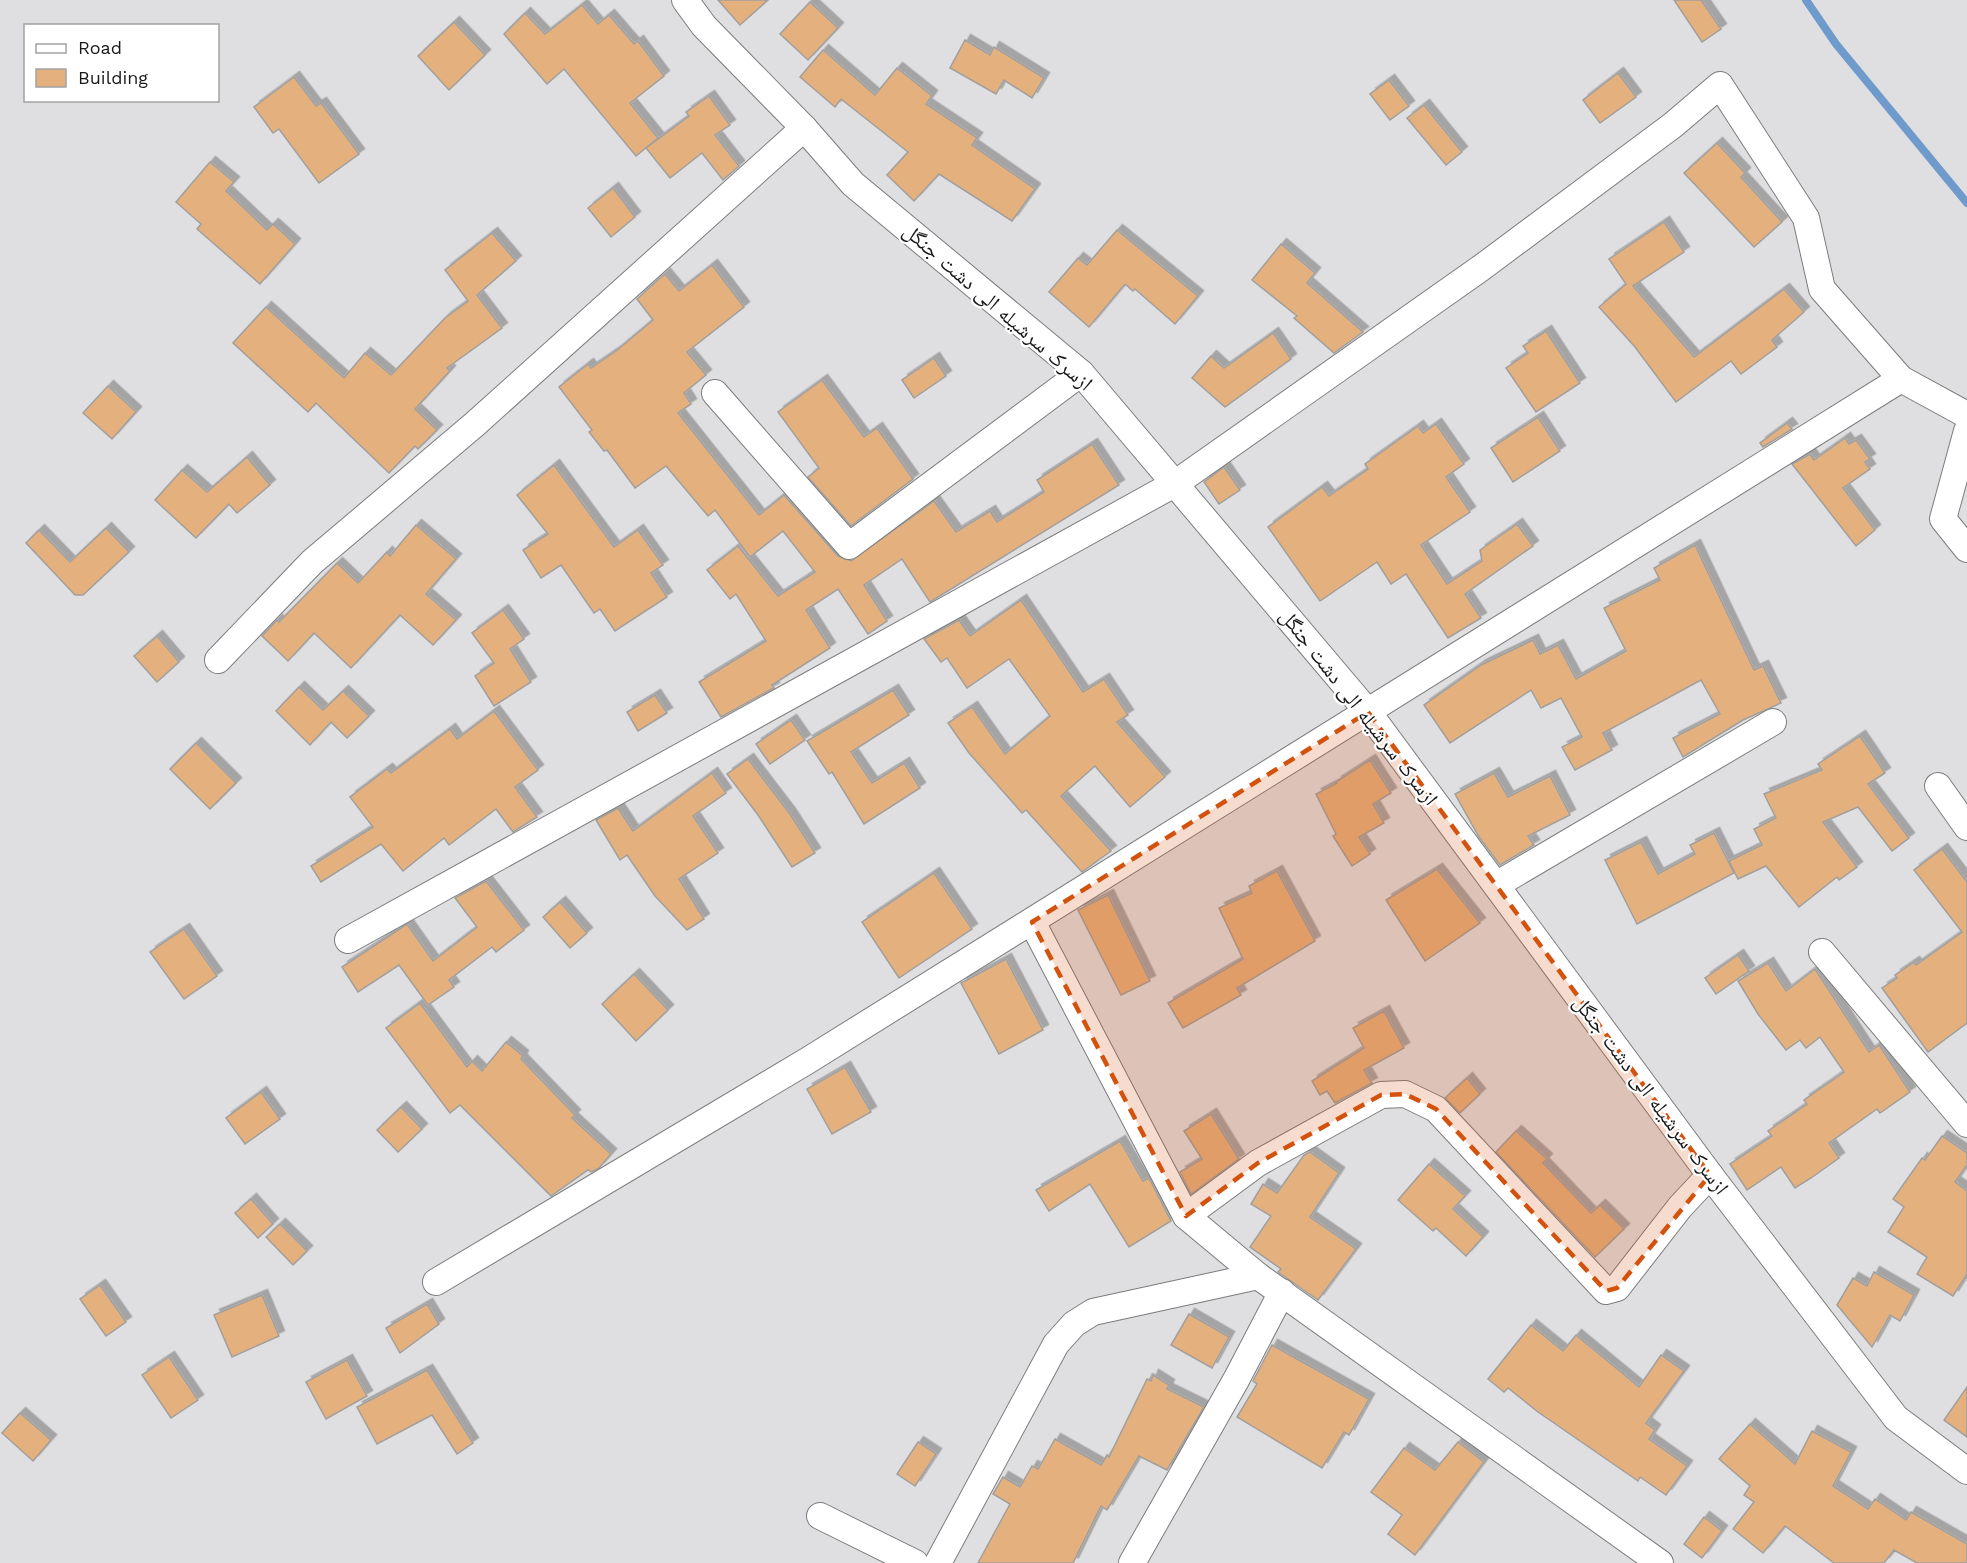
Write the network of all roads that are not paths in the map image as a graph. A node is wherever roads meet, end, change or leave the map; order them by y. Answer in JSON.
{"nodes":[{"id":1,"x":685,"y":0,"type":"edge"},
{"id":2,"x":804,"y":128,"type":"junction"},
{"id":3,"x":1081,"y":373,"type":"junction"},
{"id":4,"x":1901,"y":379,"type":"junction"},
{"id":5,"x":715,"y":393,"type":"dead end"},
{"id":6,"x":1967,"y":415,"type":"edge"},
{"id":7,"x":1967,"y":431,"type":"edge"},
{"id":8,"x":1176,"y":483,"type":"junction"},
{"id":9,"x":1967,"y":549,"type":"edge"},
{"id":10,"x":218,"y":660,"type":"dead end"},
{"id":11,"x":1368,"y":712,"type":"junction"},
{"id":12,"x":1773,"y":722,"type":"dead end"},
{"id":13,"x":1938,"y":786,"type":"dead end"},
{"id":14,"x":1967,"y":827,"type":"edge"},
{"id":15,"x":1496,"y":885,"type":"junction"},
{"id":16,"x":1032,"y":922,"type":"junction"},
{"id":17,"x":348,"y":940,"type":"dead end"},
{"id":18,"x":1822,"y":952,"type":"dead end"},
{"id":19,"x":1967,"y":1124,"type":"edge"},
{"id":20,"x":1710,"y":1174,"type":"junction"},
{"id":21,"x":1186,"y":1216,"type":"junction"},
{"id":22,"x":1258,"y":1276,"type":"junction"},
{"id":23,"x":436,"y":1282,"type":"dead end"},
{"id":24,"x":1282,"y":1292,"type":"junction"},
{"id":25,"x":1967,"y":1471,"type":"edge"},
{"id":26,"x":820,"y":1516,"type":"dead end"},
{"id":27,"x":915,"y":1563,"type":"edge"},
{"id":28,"x":938,"y":1563,"type":"edge"},
{"id":29,"x":1132,"y":1563,"type":"edge"},
{"id":30,"x":1660,"y":1563,"type":"edge"}],
"edges":[{"from":1,"to":2,"type":"street","name":"ازسرک سرشیله الی دشت جنگل"},
{"from":2,"to":3,"type":"street","name":"ازسرک سرشیله الی دشت جنگل"},
{"from":2,"to":10,"type":"street"},
{"from":3,"to":5,"type":"street"},
{"from":3,"to":8,"type":"street","name":"ازسرک سرشیله الی دشت جنگل"},
{"from":4,"to":6,"type":"street"},
{"from":4,"to":8,"type":"street"},
{"from":4,"to":11,"type":"street"},
{"from":7,"to":9,"type":"street"},
{"from":8,"to":11,"type":"street","name":"ازسرک سرشیله الی دشت جنگل"},
{"from":8,"to":17,"type":"street"},
{"from":11,"to":15,"type":"street","name":"ازسرک سرشیله الی دشت جنگل"},
{"from":11,"to":16,"type":"street"},
{"from":12,"to":15,"type":"street"},
{"from":13,"to":14,"type":"street"},
{"from":15,"to":20,"type":"street","name":"ازسرک سرشیله الی دشت جنگل"},
{"from":16,"to":21,"type":"street"},
{"from":16,"to":23,"type":"street"},
{"from":18,"to":19,"type":"street"},
{"from":20,"to":21,"type":"street"},
{"from":20,"to":25,"type":"street","name":"ازسرک سرشیله الی دشت جنگل"},
{"from":21,"to":22,"type":"street"},
{"from":22,"to":24,"type":"street"},
{"from":22,"to":28,"type":"street"},
{"from":24,"to":29,"type":"street"},
{"from":24,"to":30,"type":"street"},
{"from":26,"to":27,"type":"street"}]}
